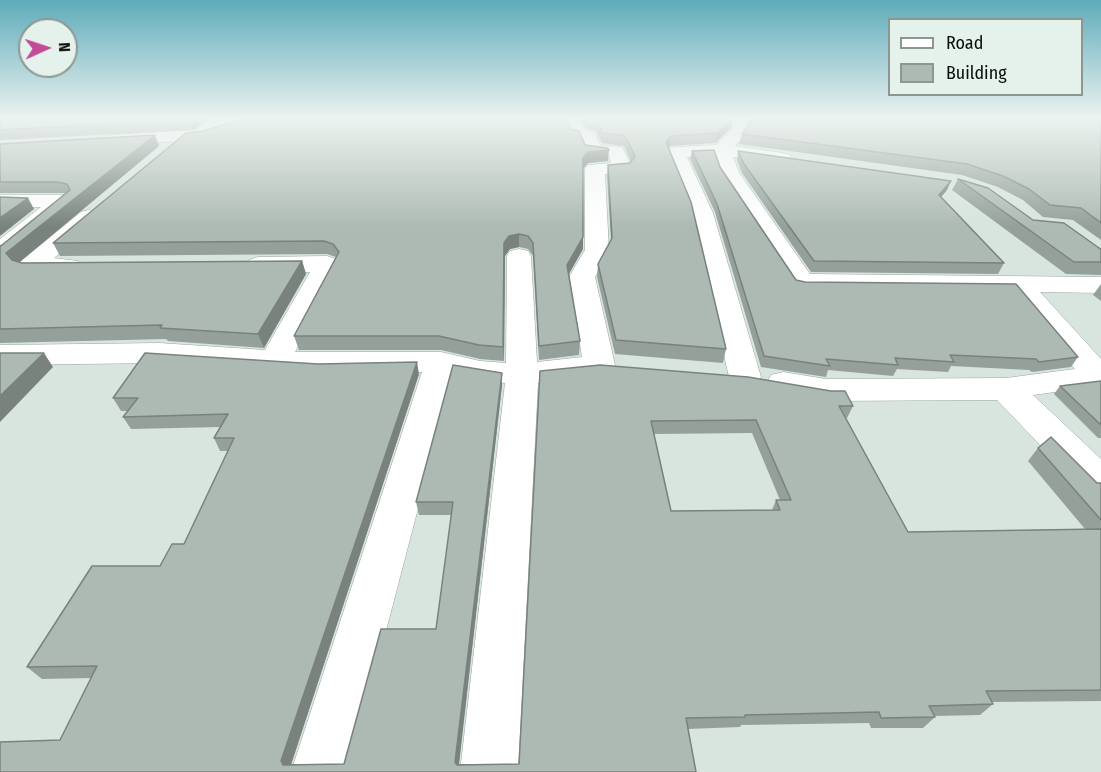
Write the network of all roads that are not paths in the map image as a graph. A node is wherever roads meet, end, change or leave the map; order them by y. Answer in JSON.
{"nodes":[{"id":1,"x":164,"y":155,"type":"edge"},
{"id":2,"x":617,"y":155,"type":"edge"},
{"id":3,"x":677,"y":155,"type":"edge"},
{"id":4,"x":723,"y":155,"type":"edge"},
{"id":5,"x":758,"y":155,"type":"edge"},
{"id":6,"x":158,"y":159,"type":"edge"},
{"id":7,"x":801,"y":161,"type":"edge"},
{"id":8,"x":0,"y":201,"type":"edge"},
{"id":9,"x":103,"y":205,"type":"edge"},
{"id":10,"x":0,"y":251,"type":"edge"},
{"id":11,"x":519,"y":256,"type":"dead end"},
{"id":12,"x":232,"y":265,"type":"edge"},
{"id":13,"x":89,"y":266,"type":"edge"},
{"id":14,"x":1019,"y":285,"type":"junction"},
{"id":15,"x":1101,"y":285,"type":"edge"},
{"id":16,"x":0,"y":355,"type":"edge"},
{"id":17,"x":276,"y":359,"type":"junction"},
{"id":18,"x":441,"y":362,"type":"junction"},
{"id":19,"x":599,"y":365,"type":"junction"},
{"id":20,"x":632,"y":368,"type":"edge"},
{"id":21,"x":522,"y":374,"type":"junction"},
{"id":22,"x":711,"y":374,"type":"edge"},
{"id":23,"x":745,"y":377,"type":"junction"},
{"id":24,"x":1100,"y":378,"type":"edge"},
{"id":25,"x":1006,"y":389,"type":"junction"},
{"id":26,"x":1101,"y":483,"type":"edge"},
{"id":27,"x":320,"y":772,"type":"edge"},
{"id":28,"x":489,"y":772,"type":"edge"}],
"edges":[{"from":1,"to":6,"type":"street"},
{"from":2,"to":19,"type":"street"},
{"from":3,"to":23,"type":"street"},
{"from":4,"to":14,"type":"street"},
{"from":5,"to":7,"type":"street"},
{"from":8,"to":10,"type":"street"},
{"from":9,"to":13,"type":"street"},
{"from":11,"to":21,"type":"street"},
{"from":12,"to":17,"type":"street"},
{"from":14,"to":15,"type":"street"},
{"from":14,"to":24,"type":"street"},
{"from":16,"to":17,"type":"street"},
{"from":17,"to":18,"type":"street"},
{"from":18,"to":21,"type":"street"},
{"from":18,"to":27,"type":"street"},
{"from":19,"to":20,"type":"street"},
{"from":19,"to":21,"type":"street"},
{"from":21,"to":28,"type":"street"},
{"from":22,"to":23,"type":"street"},
{"from":23,"to":25,"type":"street"},
{"from":24,"to":25,"type":"street"},
{"from":25,"to":26,"type":"street"}]}
